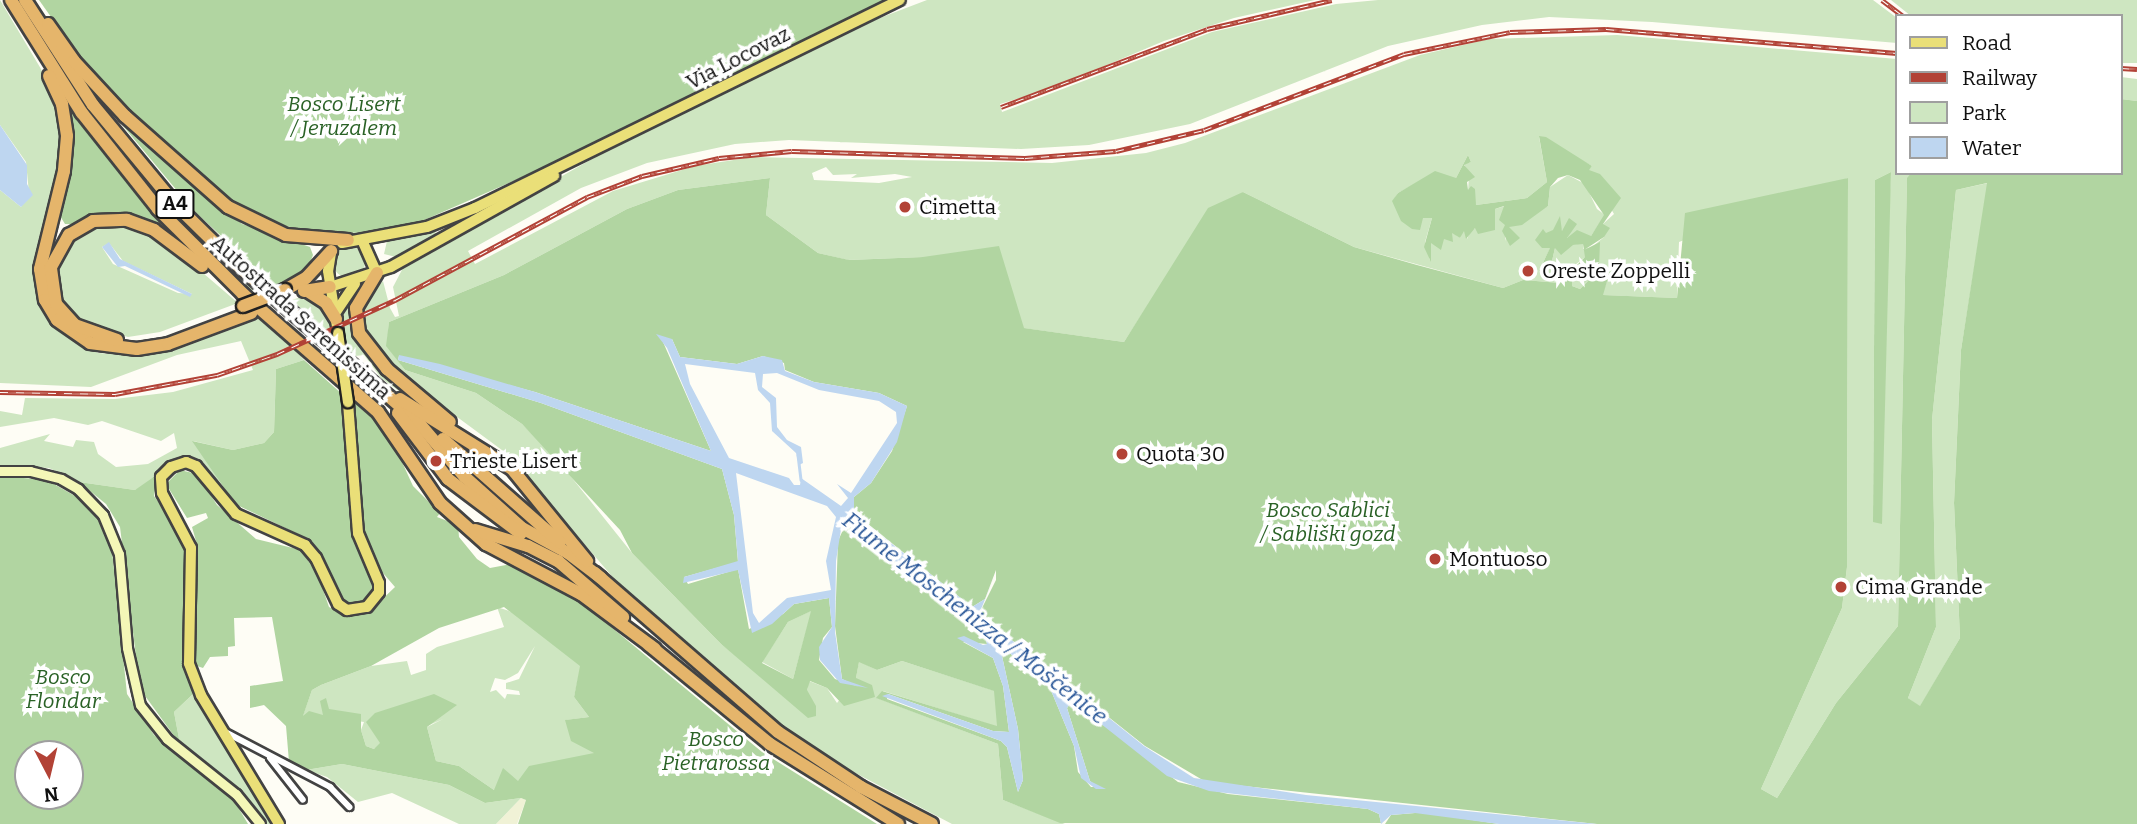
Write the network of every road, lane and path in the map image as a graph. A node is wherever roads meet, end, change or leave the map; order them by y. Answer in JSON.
{"nodes":[{"id":1,"x":11,"y":0,"type":"edge"},
{"id":2,"x":24,"y":0,"type":"edge"},
{"id":3,"x":31,"y":0,"type":"edge"},
{"id":4,"x":900,"y":0,"type":"edge"},
{"id":5,"x":24,"y":22,"type":"junction"},
{"id":6,"x":593,"y":152,"type":"junction"},
{"id":7,"x":348,"y":240,"type":"junction"},
{"id":8,"x":362,"y":240,"type":"junction"},
{"id":9,"x":331,"y":251,"type":"junction"},
{"id":10,"x":377,"y":273,"type":"junction"},
{"id":11,"x":359,"y":281,"type":"junction"},
{"id":12,"x":330,"y":287,"type":"junction"},
{"id":13,"x":306,"y":290,"type":"junction"},
{"id":14,"x":288,"y":293,"type":"junction"},
{"id":15,"x":246,"y":304,"type":"junction"},
{"id":16,"x":336,"y":319,"type":"junction"},
{"id":17,"x":362,"y":376,"type":"junction"},
{"id":18,"x":469,"y":441,"type":"junction"},
{"id":19,"x":489,"y":462,"type":"junction"},
{"id":20,"x":0,"y":471,"type":"edge"},
{"id":21,"x":601,"y":578,"type":"junction"},
{"id":22,"x":220,"y":729,"type":"junction"},
{"id":23,"x":268,"y":756,"type":"junction"},
{"id":24,"x":303,"y":800,"type":"dead end"},
{"id":25,"x":349,"y":807,"type":"dead end"},
{"id":26,"x":260,"y":824,"type":"edge"},
{"id":27,"x":279,"y":824,"type":"edge"},
{"id":28,"x":898,"y":824,"type":"edge"},
{"id":29,"x":932,"y":824,"type":"edge"}],
"edges":[{"from":1,"to":5,"type":"highway","name":"Autostrada Serenissima","number":"A4"},
{"from":2,"to":17,"type":"highway","name":"Autostrada Serenissima","number":"A4"},
{"from":3,"to":7,"type":"highway"},
{"from":4,"to":6,"type":"main road","name":"Via Locovaz"},
{"from":5,"to":15,"type":"highway","name":"Autostrada Serenissima","number":"A4"},
{"from":5,"to":15,"type":"highway"},
{"from":6,"to":8,"type":"main road","name":"Via Locovaz"},
{"from":6,"to":10,"type":"main road","name":"Via Locovaz"},
{"from":7,"to":8,"type":"main road","name":"Via Locovaz"},
{"from":7,"to":9,"type":"main road"},
{"from":8,"to":10,"type":"main road"},
{"from":9,"to":12,"type":"main road"},
{"from":9,"to":14,"type":"highway"},
{"from":10,"to":11,"type":"main road","name":"Via Locovaz"},
{"from":10,"to":18,"type":"highway"},
{"from":11,"to":12,"type":"main road","name":"Via Locovaz"},
{"from":11,"to":16,"type":"main road"},
{"from":12,"to":13,"type":"highway"},
{"from":12,"to":16,"type":"main road"},
{"from":13,"to":14,"type":"highway"},
{"from":13,"to":16,"type":"highway"},
{"from":14,"to":15,"type":"highway","bridge":true},
{"from":15,"to":15,"type":"highway"},
{"from":15,"to":28,"type":"highway","name":"Autostrada Serenissima","number":"A4"},
{"from":16,"to":22,"type":"main road","bridge":true},
{"from":17,"to":18,"type":"highway","number":"A4"},
{"from":17,"to":19,"type":"highway","number":"A4"},
{"from":17,"to":21,"type":"highway","number":"A4"},
{"from":17,"to":21,"type":"highway","number":"A4"},
{"from":18,"to":19,"type":"highway"},
{"from":18,"to":21,"type":"highway","number":"A4"},
{"from":19,"to":21,"type":"highway","number":"A4"},
{"from":20,"to":26,"type":"main road"},
{"from":21,"to":29,"type":"highway","number":"A4"},
{"from":22,"to":23,"type":"street"},
{"from":22,"to":27,"type":"main road"},
{"from":23,"to":24,"type":"street"},
{"from":23,"to":25,"type":"street"}]}
